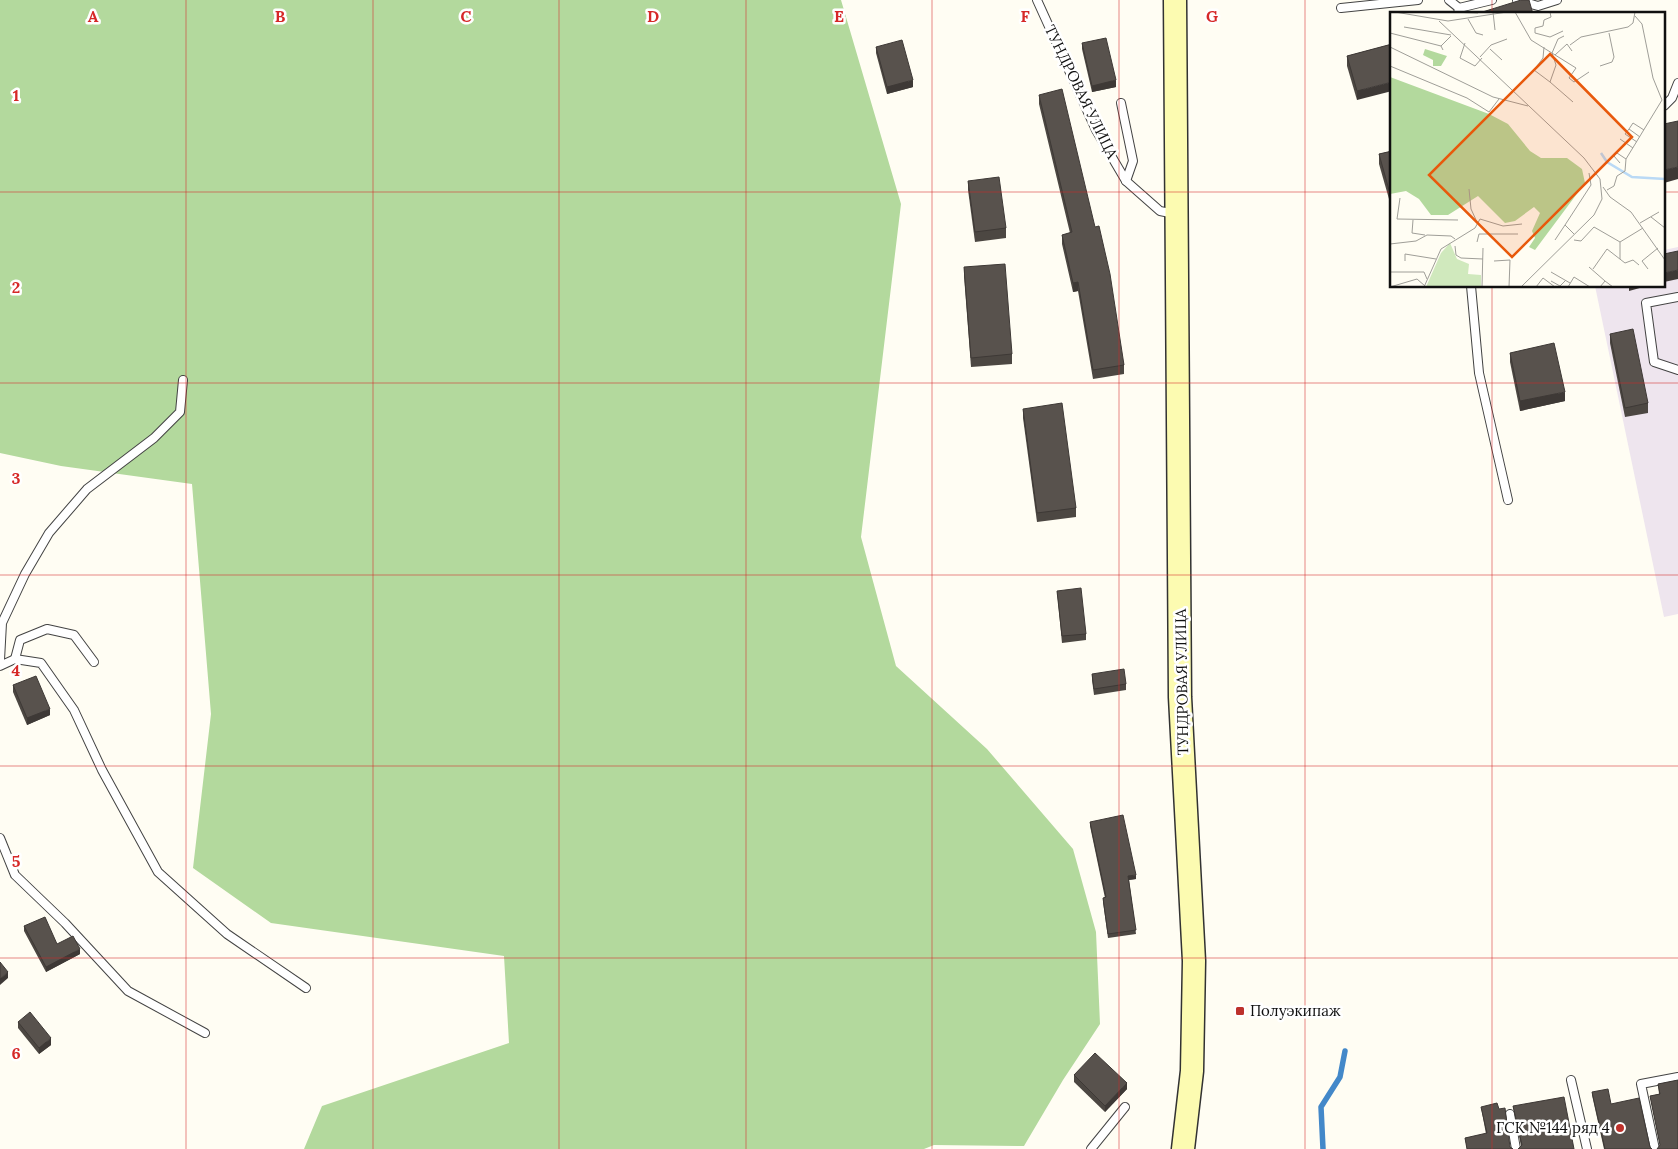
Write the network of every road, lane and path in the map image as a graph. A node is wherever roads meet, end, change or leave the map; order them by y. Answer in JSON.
{"nodes":[{"id":1,"x":1037,"y":0,"type":"edge"},
{"id":2,"x":1175,"y":0,"type":"edge"},
{"id":3,"x":1418,"y":0,"type":"edge"},
{"id":4,"x":1449,"y":0,"type":"edge"},
{"id":5,"x":1492,"y":0,"type":"edge"},
{"id":6,"x":1517,"y":0,"type":"edge"},
{"id":7,"x":1557,"y":0,"type":"edge"},
{"id":8,"x":1341,"y":8,"type":"dead end"},
{"id":9,"x":1459,"y":11,"type":"edge"},
{"id":10,"x":1678,"y":83,"type":"edge"},
{"id":11,"x":1121,"y":104,"type":"dead end"},
{"id":12,"x":1666,"y":104,"type":"edge"},
{"id":13,"x":1126,"y":182,"type":"junction"},
{"id":14,"x":1176,"y":215,"type":"junction"},
{"id":15,"x":1471,"y":288,"type":"edge"},
{"id":16,"x":1678,"y":297,"type":"edge"},
{"id":17,"x":1678,"y":370,"type":"edge"},
{"id":18,"x":183,"y":380,"type":"dead end"},
{"id":19,"x":1508,"y":500,"type":"dead end"},
{"id":20,"x":15,"y":658,"type":"junction"},
{"id":21,"x":0,"y":660,"type":"edge"},
{"id":22,"x":94,"y":662,"type":"dead end"},
{"id":23,"x":0,"y":666,"type":"edge"},
{"id":24,"x":0,"y":838,"type":"edge"},
{"id":25,"x":306,"y":988,"type":"dead end"},
{"id":26,"x":205,"y":1034,"type":"dead end"},
{"id":27,"x":1678,"y":1077,"type":"edge"},
{"id":28,"x":1571,"y":1080,"type":"dead end"},
{"id":29,"x":1125,"y":1107,"type":"dead end"},
{"id":30,"x":1510,"y":1114,"type":"dead end"},
{"id":31,"x":1091,"y":1149,"type":"edge"},
{"id":32,"x":1182,"y":1149,"type":"edge"},
{"id":33,"x":1516,"y":1149,"type":"edge"},
{"id":34,"x":1587,"y":1149,"type":"edge"},
{"id":35,"x":1655,"y":1149,"type":"edge"}],
"edges":[{"from":1,"to":13,"type":"lane","name":"ТУНДРОВАЯ УЛИЦА"},
{"from":2,"to":14,"type":"main road","name":"ТУНДРОВАЯ УЛИЦА"},
{"from":3,"to":8,"type":"lane"},
{"from":4,"to":9,"type":"lane"},
{"from":5,"to":9,"type":"lane"},
{"from":6,"to":7,"type":"lane"},
{"from":10,"to":12,"type":"lane"},
{"from":11,"to":13,"type":"lane"},
{"from":13,"to":14,"type":"lane","name":"ТУНДРОВАЯ УЛИЦА"},
{"from":14,"to":32,"type":"main road","name":"ТУНДРОВАЯ УЛИЦА"},
{"from":15,"to":19,"type":"lane"},
{"from":16,"to":17,"type":"lane"},
{"from":18,"to":21,"type":"lane"},
{"from":20,"to":22,"type":"lane"},
{"from":20,"to":23,"type":"lane"},
{"from":20,"to":25,"type":"lane"},
{"from":24,"to":26,"type":"lane"},
{"from":27,"to":35,"type":"lane"},
{"from":28,"to":34,"type":"lane"},
{"from":29,"to":31,"type":"lane"},
{"from":30,"to":33,"type":"lane"}]}
